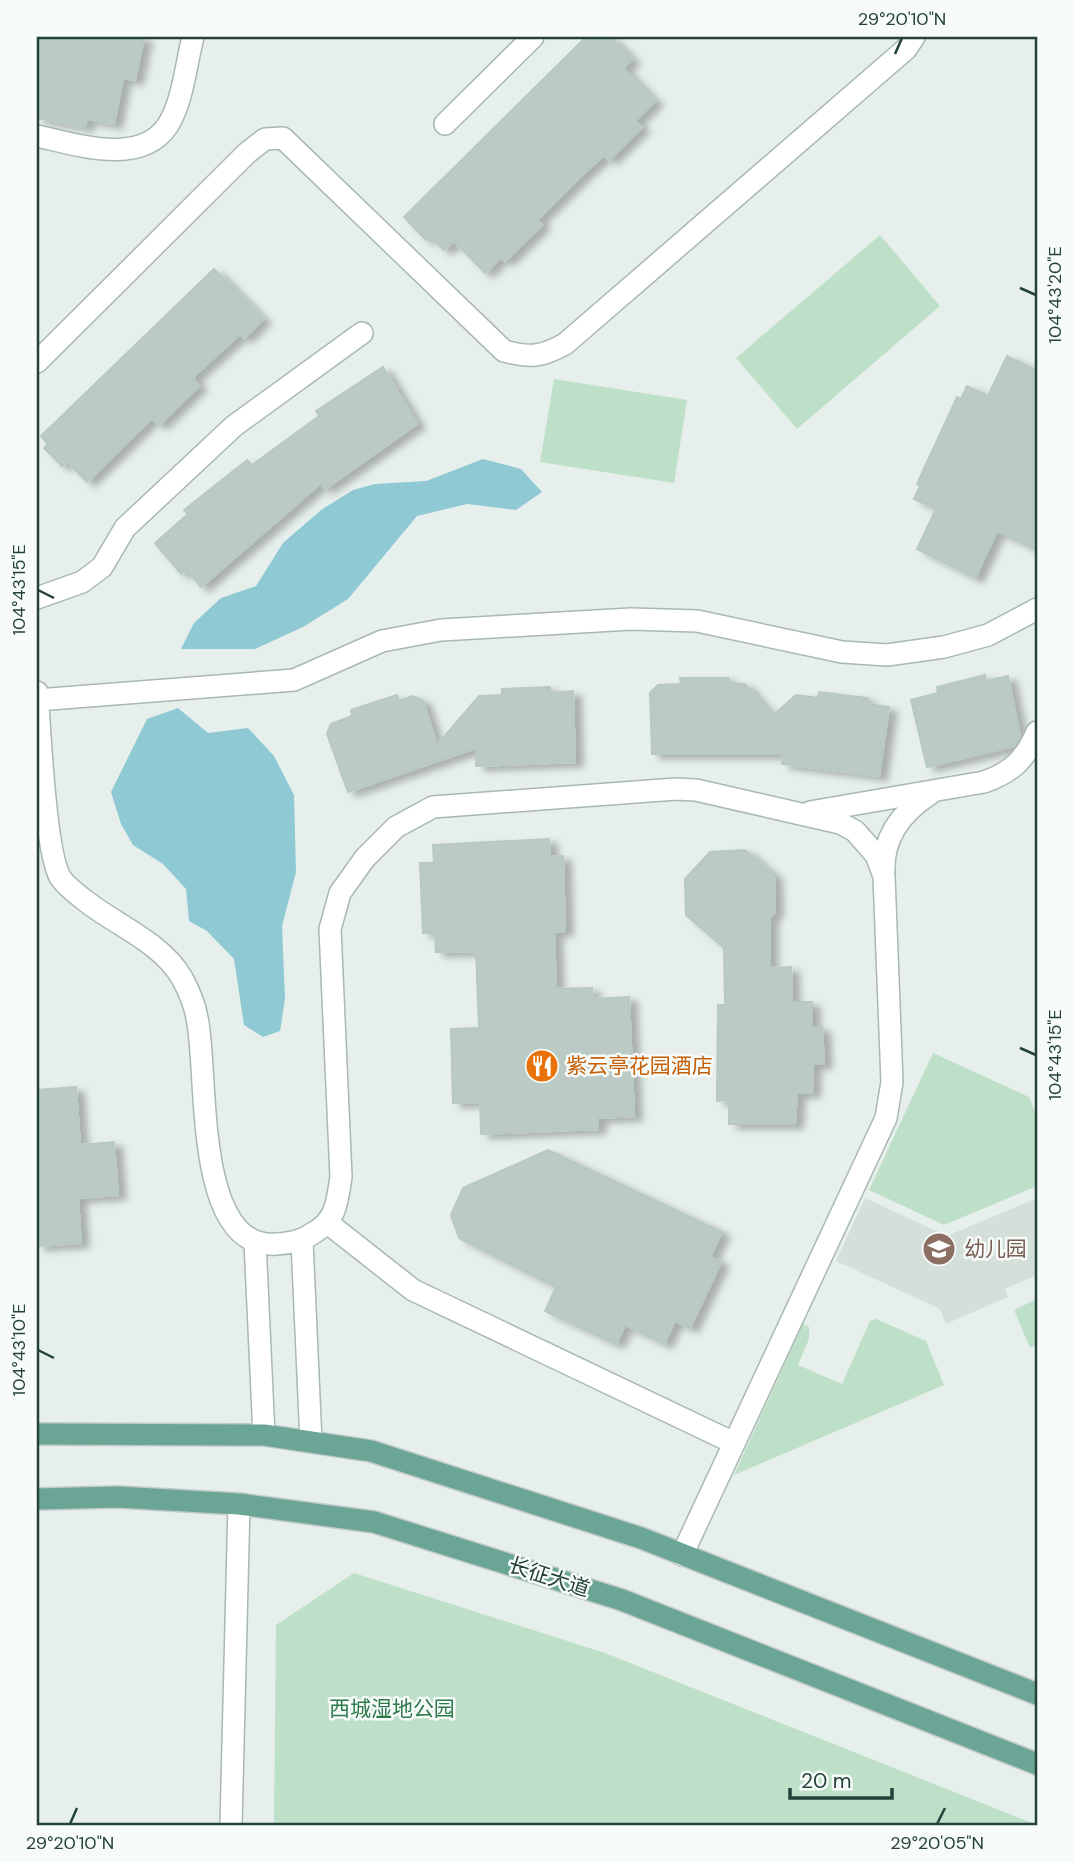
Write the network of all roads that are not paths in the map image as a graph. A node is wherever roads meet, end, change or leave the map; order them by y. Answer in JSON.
{"nodes":[{"id":1,"x":193,"y":37,"type":"edge"},
{"id":2,"x":533,"y":37,"type":"edge"},
{"id":3,"x":914,"y":37,"type":"edge"},
{"id":4,"x":446,"y":124,"type":"dead end"},
{"id":5,"x":37,"y":136,"type":"edge"},
{"id":6,"x":362,"y":333,"type":"dead end"},
{"id":7,"x":37,"y":362,"type":"edge"},
{"id":8,"x":37,"y":598,"type":"edge"},
{"id":9,"x":1037,"y":609,"type":"edge"},
{"id":10,"x":37,"y":692,"type":"edge"},
{"id":11,"x":37,"y":700,"type":"edge"},
{"id":12,"x":1037,"y":733,"type":"edge"},
{"id":13,"x":936,"y":790,"type":"junction"},
{"id":14,"x":801,"y":814,"type":"junction"},
{"id":15,"x":884,"y":876,"type":"junction"},
{"id":16,"x":329,"y":1224,"type":"junction"},
{"id":17,"x":302,"y":1241,"type":"junction"},
{"id":18,"x":255,"y":1242,"type":"junction"},
{"id":19,"x":37,"y":1434,"type":"edge"},
{"id":20,"x":264,"y":1435,"type":"junction"},
{"id":21,"x":311,"y":1442,"type":"junction"},
{"id":22,"x":734,"y":1443,"type":"junction"},
{"id":23,"x":37,"y":1499,"type":"edge"},
{"id":24,"x":239,"y":1504,"type":"junction"},
{"id":25,"x":682,"y":1555,"type":"junction"},
{"id":26,"x":1037,"y":1693,"type":"edge"},
{"id":27,"x":1037,"y":1764,"type":"edge"},
{"id":28,"x":231,"y":1825,"type":"edge"}],
"edges":[{"from":1,"to":5,"type":"street"},
{"from":2,"to":4,"type":"street"},
{"from":3,"to":7,"type":"street"},
{"from":6,"to":8,"type":"street"},
{"from":9,"to":11,"type":"street"},
{"from":10,"to":11,"type":"street"},
{"from":11,"to":18,"type":"street"},
{"from":12,"to":13,"type":"street"},
{"from":13,"to":14,"type":"street"},
{"from":13,"to":15,"type":"street"},
{"from":14,"to":15,"type":"street"},
{"from":14,"to":16,"type":"street"},
{"from":15,"to":22,"type":"street"},
{"from":16,"to":17,"type":"street"},
{"from":16,"to":22,"type":"street"},
{"from":17,"to":18,"type":"street"},
{"from":17,"to":21,"type":"street"},
{"from":18,"to":20,"type":"street"},
{"from":19,"to":20,"type":"main road"},
{"from":20,"to":21,"type":"main road"},
{"from":21,"to":25,"type":"main road"},
{"from":22,"to":25,"type":"street"},
{"from":23,"to":24,"type":"main road","name":"长征大道"},
{"from":24,"to":27,"type":"main road","name":"长征大道"},
{"from":24,"to":28,"type":"street"},
{"from":25,"to":26,"type":"main road"}]}
